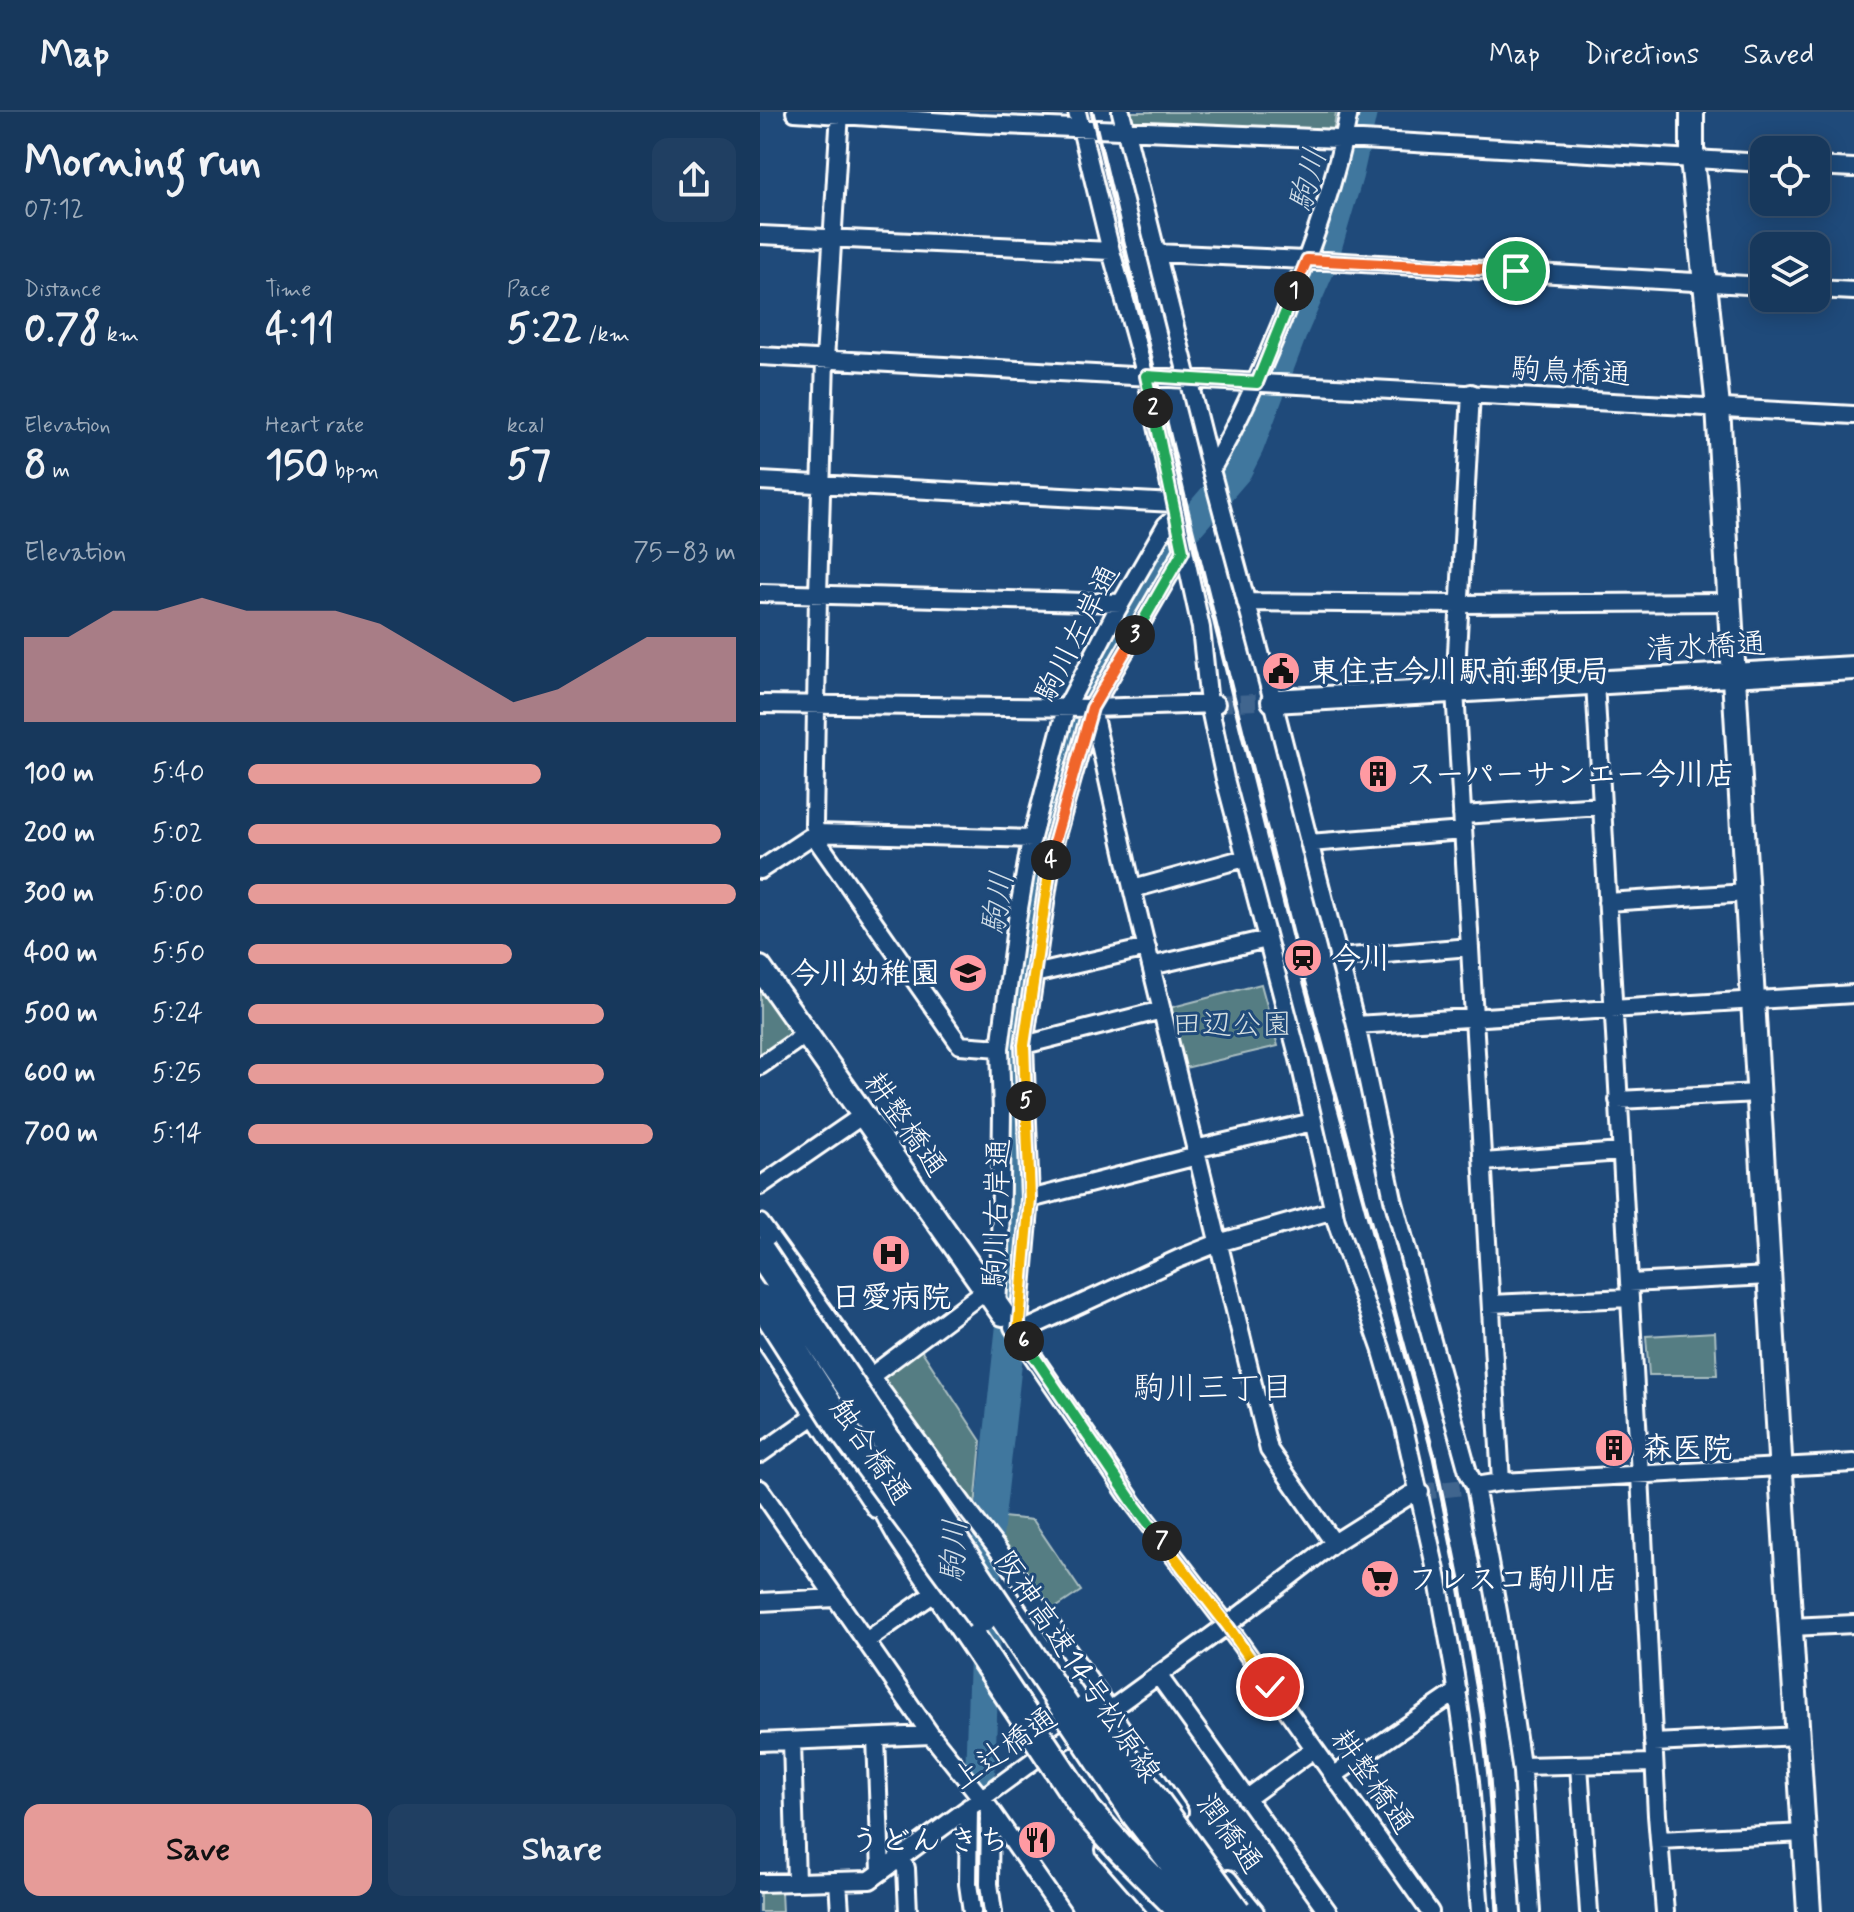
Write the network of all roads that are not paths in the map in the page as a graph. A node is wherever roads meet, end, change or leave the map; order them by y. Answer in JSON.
{"nodes":[{"id":1,"x":795,"y":112,"type":"edge"},
{"id":2,"x":1121,"y":112,"type":"edge"},
{"id":3,"x":1349,"y":112,"type":"edge"},
{"id":4,"x":1692,"y":112,"type":"edge"},
{"id":5,"x":840,"y":114,"type":"edge"},
{"id":6,"x":1079,"y":120,"type":"edge"},
{"id":7,"x":1125,"y":129,"type":"junction"},
{"id":8,"x":1344,"y":140,"type":"junction"},
{"id":9,"x":1692,"y":159,"type":"junction"},
{"id":10,"x":1750,"y":162,"type":"edge"},
{"id":11,"x":1830,"y":167,"type":"edge"},
{"id":12,"x":1854,"y":168,"type":"edge"},
{"id":13,"x":760,"y":235,"type":"edge"},
{"id":14,"x":833,"y":239,"type":"junction"},
{"id":15,"x":1111,"y":251,"type":"junction"},
{"id":16,"x":1156,"y":253,"type":"junction"},
{"id":17,"x":1307,"y":260,"type":"junction"},
{"id":18,"x":1705,"y":282,"type":"junction"},
{"id":19,"x":1750,"y":285,"type":"edge"},
{"id":20,"x":1830,"y":290,"type":"edge"},
{"id":21,"x":1854,"y":291,"type":"edge"},
{"id":22,"x":760,"y":356,"type":"edge"},
{"id":23,"x":825,"y":360,"type":"junction"},
{"id":24,"x":1146,"y":376,"type":"junction"},
{"id":25,"x":1189,"y":378,"type":"junction"},
{"id":26,"x":1260,"y":383,"type":"junction"},
{"id":27,"x":1471,"y":393,"type":"junction"},
{"id":28,"x":1718,"y":407,"type":"junction"},
{"id":29,"x":1854,"y":415,"type":"edge"},
{"id":30,"x":1212,"y":477,"type":"junction"},
{"id":31,"x":760,"y":481,"type":"edge"},
{"id":32,"x":822,"y":484,"type":"junction"},
{"id":33,"x":1176,"y":515,"type":"junction"},
{"id":34,"x":1183,"y":551,"type":"junction"},
{"id":35,"x":760,"y":593,"type":"edge"},
{"id":36,"x":818,"y":594,"type":"junction"},
{"id":37,"x":1246,"y":602,"type":"junction"},
{"id":38,"x":1730,"y":602,"type":"junction"},
{"id":39,"x":1121,"y":603,"type":"junction"},
{"id":40,"x":1459,"y":604,"type":"junction"},
{"id":41,"x":1854,"y":668,"type":"edge"},
{"id":42,"x":1735,"y":675,"type":"junction"},
{"id":43,"x":1595,"y":682,"type":"junction"},
{"id":44,"x":1455,"y":690,"type":"junction"},
{"id":45,"x":1273,"y":701,"type":"junction"},
{"id":46,"x":760,"y":704,"type":"edge"},
{"id":47,"x":1212,"y":704,"type":"junction"},
{"id":48,"x":816,"y":705,"type":"junction"},
{"id":49,"x":1068,"y":708,"type":"junction"},
{"id":50,"x":1092,"y":708,"type":"junction"},
{"id":51,"x":1602,"y":806,"type":"junction"},
{"id":52,"x":1463,"y":823,"type":"junction"},
{"id":53,"x":816,"y":833,"type":"junction"},
{"id":54,"x":1032,"y":839,"type":"junction"},
{"id":55,"x":1309,"y":843,"type":"junction"},
{"id":56,"x":1245,"y":858,"type":"junction"},
{"id":57,"x":760,"y":870,"type":"edge"},
{"id":58,"x":1133,"y":889,"type":"junction"},
{"id":59,"x":1747,"y":893,"type":"junction"},
{"id":60,"x":1607,"y":902,"type":"junction"},
{"id":61,"x":1267,"y":939,"type":"junction"},
{"id":62,"x":1470,"y":947,"type":"junction"},
{"id":63,"x":1147,"y":948,"type":"junction"},
{"id":64,"x":1338,"y":958,"type":"junction"},
{"id":65,"x":1151,"y":966,"type":"junction"},
{"id":66,"x":760,"y":968,"type":"edge"},
{"id":67,"x":1034,"y":974,"type":"junction"},
{"id":68,"x":1854,"y":994,"type":"edge"},
{"id":69,"x":1753,"y":1002,"type":"junction"},
{"id":70,"x":1613,"y":1009,"type":"junction"},
{"id":71,"x":1162,"y":1010,"type":"junction"},
{"id":72,"x":1475,"y":1017,"type":"junction"},
{"id":73,"x":1356,"y":1025,"type":"junction"},
{"id":74,"x":806,"y":1034,"type":"junction"},
{"id":75,"x":1024,"y":1045,"type":"junction"},
{"id":76,"x":1000,"y":1048,"type":"junction"},
{"id":77,"x":760,"y":1066,"type":"edge"},
{"id":78,"x":1758,"y":1093,"type":"junction"},
{"id":79,"x":1618,"y":1100,"type":"junction"},
{"id":80,"x":863,"y":1115,"type":"junction"},
{"id":81,"x":1313,"y":1122,"type":"junction"},
{"id":82,"x":1621,"y":1152,"type":"junction"},
{"id":83,"x":1196,"y":1153,"type":"junction"},
{"id":84,"x":1483,"y":1162,"type":"junction"},
{"id":85,"x":760,"y":1186,"type":"edge"},
{"id":86,"x":1030,"y":1199,"type":"junction"},
{"id":87,"x":1334,"y":1210,"type":"junction"},
{"id":88,"x":760,"y":1223,"type":"edge"},
{"id":89,"x":1218,"y":1243,"type":"junction"},
{"id":90,"x":760,"y":1251,"type":"edge"},
{"id":91,"x":1769,"y":1276,"type":"junction"},
{"id":92,"x":1630,"y":1290,"type":"junction"},
{"id":93,"x":760,"y":1299,"type":"edge"},
{"id":94,"x":995,"y":1303,"type":"junction"},
{"id":95,"x":1491,"y":1304,"type":"junction"},
{"id":96,"x":760,"y":1333,"type":"edge"},
{"id":97,"x":1017,"y":1333,"type":"junction"},
{"id":98,"x":870,"y":1377,"type":"junction"},
{"id":99,"x":814,"y":1416,"type":"junction"},
{"id":100,"x":845,"y":1432,"type":"junction"},
{"id":101,"x":760,"y":1454,"type":"edge"},
{"id":102,"x":1854,"y":1463,"type":"edge"},
{"id":103,"x":1780,"y":1468,"type":"junction"},
{"id":104,"x":1640,"y":1475,"type":"junction"},
{"id":105,"x":1501,"y":1482,"type":"junction"},
{"id":106,"x":1475,"y":1486,"type":"junction"},
{"id":107,"x":760,"y":1489,"type":"edge"},
{"id":108,"x":1419,"y":1492,"type":"junction"},
{"id":109,"x":1334,"y":1543,"type":"junction"},
{"id":110,"x":973,"y":1571,"type":"junction"},
{"id":111,"x":933,"y":1594,"type":"junction"},
{"id":112,"x":836,"y":1598,"type":"junction"},
{"id":113,"x":760,"y":1602,"type":"edge"},
{"id":114,"x":1854,"y":1624,"type":"edge"},
{"id":115,"x":1227,"y":1625,"type":"junction"},
{"id":116,"x":1791,"y":1627,"type":"junction"},
{"id":117,"x":866,"y":1641,"type":"junction"},
{"id":118,"x":1158,"y":1675,"type":"junction"},
{"id":119,"x":1458,"y":1691,"type":"junction"},
{"id":120,"x":1110,"y":1710,"type":"junction"},
{"id":121,"x":931,"y":1735,"type":"junction"},
{"id":122,"x":1798,"y":1736,"type":"junction"},
{"id":123,"x":876,"y":1738,"type":"junction"},
{"id":124,"x":792,"y":1741,"type":"junction"},
{"id":125,"x":760,"y":1742,"type":"edge"},
{"id":126,"x":1653,"y":1743,"type":"junction"},
{"id":127,"x":1314,"y":1749,"type":"junction"},
{"id":128,"x":1041,"y":1755,"type":"junction"},
{"id":129,"x":1654,"y":1763,"type":"junction"},
{"id":130,"x":1579,"y":1765,"type":"junction"},
{"id":131,"x":1521,"y":1766,"type":"junction"},
{"id":132,"x":1333,"y":1776,"type":"junction"},
{"id":133,"x":1246,"y":1799,"type":"junction"},
{"id":134,"x":980,"y":1804,"type":"junction"},
{"id":135,"x":1805,"y":1833,"type":"junction"},
{"id":136,"x":1659,"y":1840,"type":"junction"},
{"id":137,"x":897,"y":1858,"type":"junction"},
{"id":138,"x":881,"y":1871,"type":"junction"},
{"id":139,"x":838,"y":1881,"type":"junction"},
{"id":140,"x":796,"y":1882,"type":"junction"},
{"id":141,"x":760,"y":1883,"type":"edge"},
{"id":142,"x":840,"y":1912,"type":"edge"},
{"id":143,"x":908,"y":1912,"type":"edge"},
{"id":144,"x":972,"y":1912,"type":"edge"},
{"id":145,"x":993,"y":1912,"type":"edge"},
{"id":146,"x":1062,"y":1912,"type":"edge"},
{"id":147,"x":1159,"y":1912,"type":"edge"},
{"id":148,"x":1184,"y":1912,"type":"edge"},
{"id":149,"x":1191,"y":1912,"type":"edge"},
{"id":150,"x":1215,"y":1912,"type":"edge"},
{"id":151,"x":1236,"y":1912,"type":"edge"},
{"id":152,"x":1255,"y":1912,"type":"edge"},
{"id":153,"x":1328,"y":1912,"type":"edge"},
{"id":154,"x":1430,"y":1912,"type":"edge"},
{"id":155,"x":1480,"y":1912,"type":"edge"},
{"id":156,"x":1531,"y":1912,"type":"edge"},
{"id":157,"x":1589,"y":1912,"type":"edge"},
{"id":158,"x":1665,"y":1912,"type":"edge"},
{"id":159,"x":1809,"y":1912,"type":"edge"}],
"edges":[{"from":1,"to":5,"type":"street"},
{"from":2,"to":7,"type":"street"},
{"from":3,"to":8,"type":"street"},
{"from":4,"to":9,"type":"street"},
{"from":5,"to":6,"type":"street"},
{"from":5,"to":14,"type":"street"},
{"from":6,"to":7,"type":"street"},
{"from":6,"to":15,"type":"street"},
{"from":7,"to":8,"type":"street"},
{"from":7,"to":16,"type":"street"},
{"from":8,"to":9,"type":"street"},
{"from":8,"to":17,"type":"street"},
{"from":9,"to":10,"type":"street"},
{"from":9,"to":18,"type":"street"},
{"from":11,"to":12,"type":"street"},
{"from":13,"to":14,"type":"street"},
{"from":14,"to":15,"type":"street"},
{"from":14,"to":23,"type":"street"},
{"from":15,"to":24,"type":"street"},
{"from":16,"to":17,"type":"street"},
{"from":16,"to":25,"type":"street"},
{"from":17,"to":18,"type":"street"},
{"from":17,"to":26,"type":"street"},
{"from":18,"to":19,"type":"street"},
{"from":18,"to":28,"type":"street"},
{"from":20,"to":21,"type":"street"},
{"from":22,"to":23,"type":"street"},
{"from":23,"to":24,"type":"street"},
{"from":23,"to":32,"type":"street"},
{"from":24,"to":25,"type":"street","name":"駒鳥橋通"},
{"from":24,"to":33,"type":"street"},
{"from":25,"to":26,"type":"street","name":"駒鳥橋通"},
{"from":25,"to":30,"type":"street"},
{"from":26,"to":27,"type":"street","name":"駒鳥橋通"},
{"from":26,"to":30,"type":"street"},
{"from":27,"to":28,"type":"street","name":"駒鳥橋通"},
{"from":27,"to":40,"type":"street"},
{"from":28,"to":29,"type":"street","name":"駒鳥橋通"},
{"from":28,"to":38,"type":"street"},
{"from":30,"to":37,"type":"street"},
{"from":31,"to":32,"type":"street"},
{"from":32,"to":33,"type":"street"},
{"from":32,"to":36,"type":"street"},
{"from":33,"to":34,"type":"street"},
{"from":33,"to":39,"type":"street","name":"駒川左岸通"},
{"from":34,"to":47,"type":"street"},
{"from":34,"to":50,"type":"street","name":"駒川右岸通"},
{"from":35,"to":36,"type":"street"},
{"from":36,"to":39,"type":"street"},
{"from":36,"to":48,"type":"street"},
{"from":37,"to":40,"type":"street"},
{"from":37,"to":45,"type":"street"},
{"from":38,"to":40,"type":"street"},
{"from":38,"to":42,"type":"street"},
{"from":39,"to":49,"type":"street","name":"駒川左岸通"},
{"from":40,"to":44,"type":"street"},
{"from":41,"to":42,"type":"street","name":"清水橋通"},
{"from":42,"to":43,"type":"street","name":"清水橋通"},
{"from":42,"to":59,"type":"street"},
{"from":43,"to":44,"type":"street","name":"清水橋通"},
{"from":43,"to":51,"type":"street"},
{"from":44,"to":45,"type":"street","name":"清水橋通"},
{"from":44,"to":52,"type":"street"},
{"from":45,"to":55,"type":"street"},
{"from":46,"to":48,"type":"street"},
{"from":47,"to":50,"type":"street"},
{"from":47,"to":56,"type":"street"},
{"from":48,"to":49,"type":"street"},
{"from":48,"to":53,"type":"street"},
{"from":49,"to":50,"type":"street"},
{"from":49,"to":54,"type":"street","name":"駒川左岸通"},
{"from":50,"to":58,"type":"street"},
{"from":50,"to":67,"type":"street","name":"駒川右岸通"},
{"from":51,"to":52,"type":"street"},
{"from":51,"to":60,"type":"street"},
{"from":52,"to":55,"type":"street"},
{"from":52,"to":62,"type":"street"},
{"from":53,"to":54,"type":"street"},
{"from":53,"to":57,"type":"street"},
{"from":53,"to":76,"type":"street"},
{"from":54,"to":76,"type":"street","name":"駒川左岸通"},
{"from":55,"to":64,"type":"street"},
{"from":56,"to":58,"type":"street"},
{"from":56,"to":61,"type":"street"},
{"from":58,"to":63,"type":"street"},
{"from":59,"to":60,"type":"street"},
{"from":59,"to":69,"type":"street"},
{"from":60,"to":70,"type":"street"},
{"from":61,"to":65,"type":"street"},
{"from":61,"to":81,"type":"street"},
{"from":62,"to":64,"type":"street"},
{"from":62,"to":72,"type":"street"},
{"from":63,"to":65,"type":"street"},
{"from":63,"to":67,"type":"street"},
{"from":64,"to":73,"type":"street"},
{"from":65,"to":71,"type":"street"},
{"from":66,"to":74,"type":"street","name":"耕整橋通"},
{"from":67,"to":75,"type":"street","name":"駒川右岸通"},
{"from":68,"to":69,"type":"street"},
{"from":69,"to":70,"type":"street"},
{"from":69,"to":78,"type":"street"},
{"from":70,"to":72,"type":"street"},
{"from":70,"to":79,"type":"street"},
{"from":71,"to":75,"type":"street"},
{"from":71,"to":83,"type":"street"},
{"from":72,"to":73,"type":"street"},
{"from":72,"to":84,"type":"street"},
{"from":73,"to":106,"type":"street"},
{"from":74,"to":77,"type":"street"},
{"from":74,"to":80,"type":"street","name":"耕整橋通"},
{"from":75,"to":86,"type":"street","name":"駒川右岸通"},
{"from":76,"to":94,"type":"street","name":"駒川左岸通"},
{"from":78,"to":79,"type":"street"},
{"from":78,"to":91,"type":"street"},
{"from":79,"to":82,"type":"street"},
{"from":80,"to":85,"type":"street"},
{"from":80,"to":94,"type":"street","name":"耕整橋通"},
{"from":81,"to":83,"type":"street"},
{"from":81,"to":87,"type":"street"},
{"from":82,"to":84,"type":"street"},
{"from":82,"to":92,"type":"street"},
{"from":83,"to":86,"type":"street"},
{"from":83,"to":89,"type":"street"},
{"from":84,"to":95,"type":"street"},
{"from":86,"to":97,"type":"street","name":"駒川右岸通"},
{"from":87,"to":89,"type":"street"},
{"from":87,"to":108,"type":"street"},
{"from":88,"to":98,"type":"street"},
{"from":89,"to":97,"type":"street"},
{"from":89,"to":109,"type":"street"},
{"from":90,"to":110,"type":"highway","name":"阪神高速14号松原線","bridge":true},
{"from":91,"to":92,"type":"street"},
{"from":91,"to":103,"type":"street"},
{"from":92,"to":95,"type":"street"},
{"from":92,"to":104,"type":"street"},
{"from":93,"to":100,"type":"highway","name":"阪神高速14号松原線","bridge":true},
{"from":94,"to":97,"type":"street","name":"耕整橋通"},
{"from":94,"to":98,"type":"street"},
{"from":95,"to":105,"type":"street"},
{"from":96,"to":99,"type":"street","name":"触合橋通"},
{"from":97,"to":115,"type":"street","name":"耕整橋通"},
{"from":98,"to":99,"type":"street"},
{"from":98,"to":120,"type":"street","name":"潤橋通"},
{"from":99,"to":101,"type":"street"},
{"from":99,"to":111,"type":"street","name":"触合橋通"},
{"from":100,"to":148,"type":"highway","bridge":true},
{"from":100,"to":149,"type":"highway","name":"阪神高速14号松原線","bridge":true},
{"from":102,"to":103,"type":"street"},
{"from":103,"to":104,"type":"street"},
{"from":103,"to":116,"type":"street"},
{"from":104,"to":105,"type":"street"},
{"from":104,"to":126,"type":"street"},
{"from":105,"to":106,"type":"street"},
{"from":106,"to":131,"type":"street"},
{"from":107,"to":112,"type":"street"},
{"from":108,"to":109,"type":"street","name":"上辻橋通"},
{"from":108,"to":119,"type":"street"},
{"from":109,"to":115,"type":"street","name":"上辻橋通"},
{"from":110,"to":150,"type":"highway","name":"阪神高速14号松原線","bridge":true},
{"from":110,"to":151,"type":"highway","bridge":true},
{"from":111,"to":117,"type":"street"},
{"from":111,"to":128,"type":"street","name":"触合橋通"},
{"from":112,"to":113,"type":"street"},
{"from":112,"to":117,"type":"street"},
{"from":114,"to":116,"type":"street"},
{"from":115,"to":118,"type":"street","name":"上辻橋通"},
{"from":115,"to":127,"type":"street","name":"耕整橋通"},
{"from":116,"to":122,"type":"street"},
{"from":117,"to":121,"type":"street"},
{"from":118,"to":120,"type":"street","name":"上辻橋通"},
{"from":118,"to":133,"type":"street"},
{"from":119,"to":132,"type":"street"},
{"from":119,"to":155,"type":"street"},
{"from":120,"to":128,"type":"street","name":"上辻橋通"},
{"from":120,"to":152,"type":"street","name":"潤橋通"},
{"from":121,"to":123,"type":"street"},
{"from":121,"to":134,"type":"street"},
{"from":122,"to":126,"type":"street"},
{"from":122,"to":135,"type":"street"},
{"from":123,"to":124,"type":"street"},
{"from":123,"to":138,"type":"street"},
{"from":124,"to":125,"type":"street"},
{"from":124,"to":140,"type":"street"},
{"from":126,"to":129,"type":"street"},
{"from":127,"to":132,"type":"street","name":"耕整橋通"},
{"from":127,"to":133,"type":"street"},
{"from":128,"to":134,"type":"street","name":"上辻橋通"},
{"from":128,"to":147,"type":"street","name":"触合橋通"},
{"from":129,"to":130,"type":"street"},
{"from":129,"to":136,"type":"street"},
{"from":130,"to":131,"type":"street"},
{"from":130,"to":157,"type":"street"},
{"from":131,"to":156,"type":"street"},
{"from":132,"to":154,"type":"street","name":"耕整橋通"},
{"from":133,"to":153,"type":"street"},
{"from":134,"to":137,"type":"street","name":"上辻橋通"},
{"from":134,"to":144,"type":"street"},
{"from":134,"to":145,"type":"street"},
{"from":134,"to":146,"type":"street"},
{"from":135,"to":136,"type":"street"},
{"from":135,"to":159,"type":"street"},
{"from":136,"to":158,"type":"street"},
{"from":137,"to":138,"type":"street","name":"上辻橋通"},
{"from":137,"to":143,"type":"street"},
{"from":138,"to":139,"type":"street","name":"上辻橋通"},
{"from":139,"to":140,"type":"street","name":"上辻橋通"},
{"from":139,"to":142,"type":"street"},
{"from":140,"to":141,"type":"street","name":"上辻橋通"}]}
